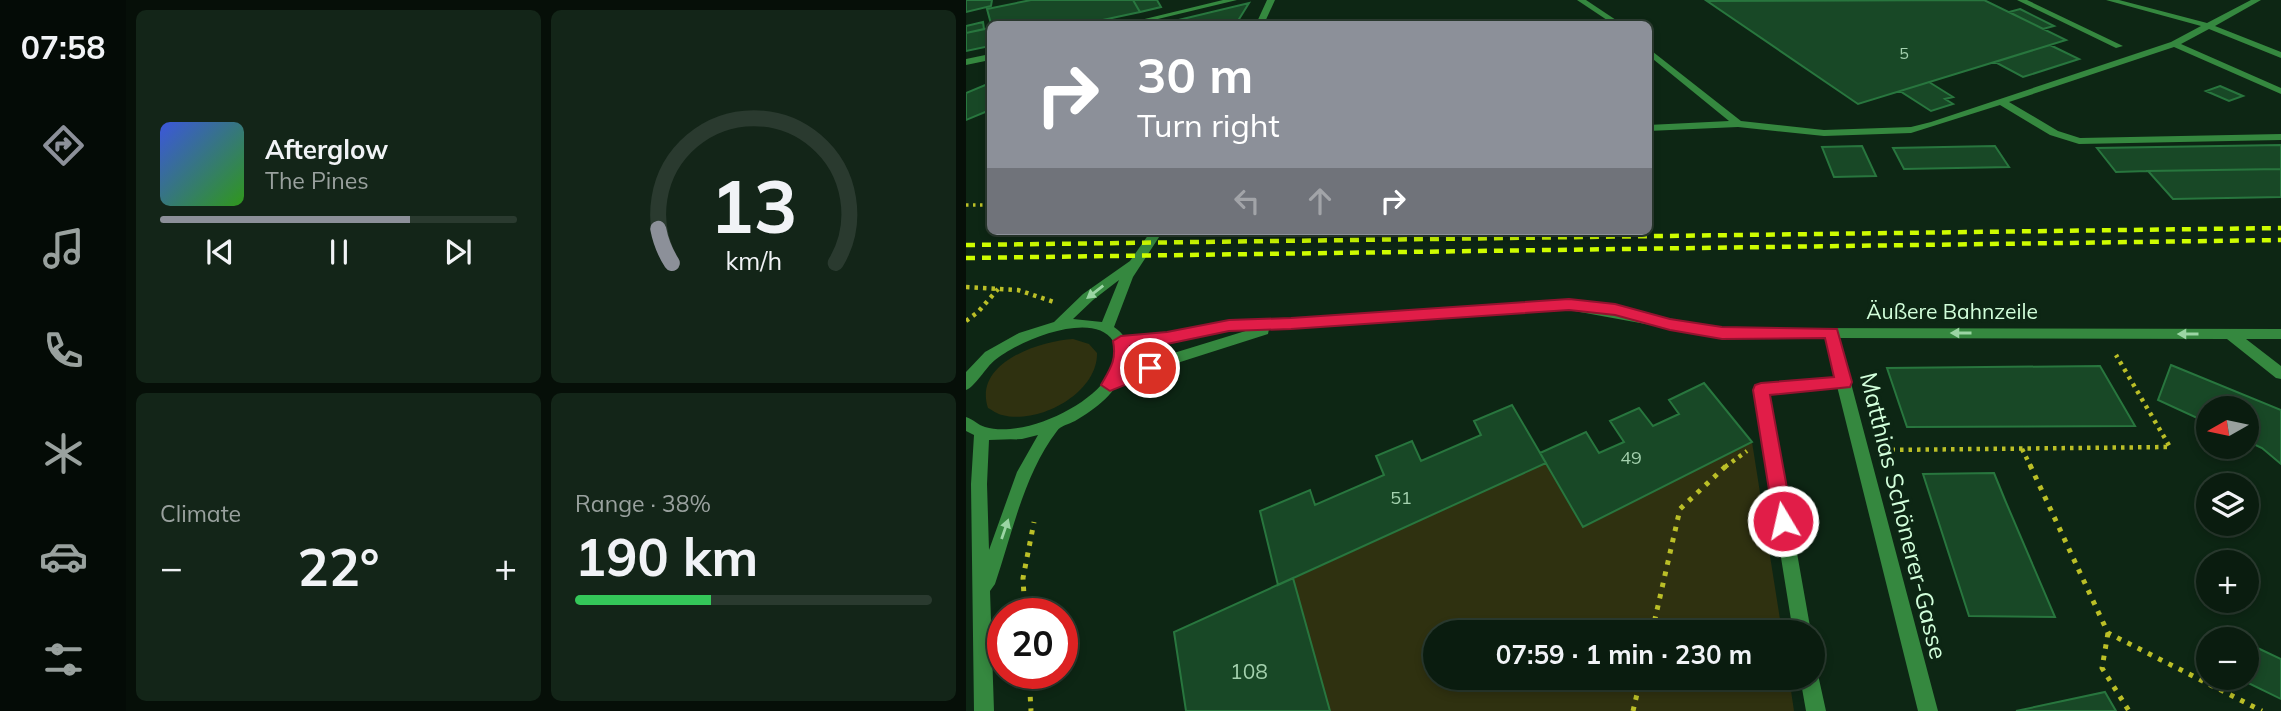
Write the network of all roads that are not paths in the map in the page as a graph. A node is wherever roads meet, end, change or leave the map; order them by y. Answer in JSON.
{"nodes":[{"id":1,"x":1233,"y":0,"type":"edge"},
{"id":2,"x":1272,"y":0,"type":"edge"},
{"id":3,"x":1581,"y":0,"type":"edge"},
{"id":4,"x":2021,"y":0,"type":"edge"},
{"id":5,"x":2110,"y":0,"type":"edge"},
{"id":6,"x":2234,"y":0,"type":"edge"},
{"id":7,"x":2124,"y":1,"type":"edge"},
{"id":8,"x":2253,"y":3,"type":"edge"},
{"id":9,"x":1141,"y":21,"type":"edge"},
{"id":10,"x":1262,"y":21,"type":"edge"},
{"id":11,"x":1613,"y":21,"type":"edge"},
{"id":12,"x":2210,"y":26,"type":"junction"},
{"id":13,"x":2174,"y":44,"type":"junction"},
{"id":14,"x":2119,"y":46,"type":"dead end"},
{"id":15,"x":1652,"y":53,"type":"edge"},
{"id":16,"x":2281,"y":55,"type":"edge"},
{"id":17,"x":987,"y":58,"type":"edge"},
{"id":18,"x":966,"y":62,"type":"edge"},
{"id":19,"x":2281,"y":91,"type":"edge"},
{"id":20,"x":2001,"y":102,"type":"junction"},
{"id":21,"x":1738,"y":124,"type":"junction"},
{"id":22,"x":1652,"y":128,"type":"edge"},
{"id":23,"x":2281,"y":137,"type":"edge"},
{"id":24,"x":1154,"y":235,"type":"edge"},
{"id":25,"x":1134,"y":262,"type":"junction"},
{"id":26,"x":1291,"y":324,"type":"junction"},
{"id":27,"x":1058,"y":326,"type":"junction"},
{"id":28,"x":1107,"y":328,"type":"junction"},
{"id":29,"x":1832,"y":332,"type":"junction"},
{"id":30,"x":2230,"y":334,"type":"junction"},
{"id":31,"x":2281,"y":334,"type":"edge"},
{"id":32,"x":1121,"y":341,"type":"junction"},
{"id":33,"x":985,"y":361,"type":"junction"},
{"id":34,"x":966,"y":366,"type":"edge"},
{"id":35,"x":2281,"y":374,"type":"edge"},
{"id":36,"x":1844,"y":382,"type":"junction"},
{"id":37,"x":966,"y":384,"type":"edge"},
{"id":38,"x":1110,"y":385,"type":"junction"},
{"id":39,"x":966,"y":424,"type":"edge"},
{"id":40,"x":1052,"y":425,"type":"junction"},
{"id":41,"x":982,"y":432,"type":"junction"},
{"id":42,"x":983,"y":593,"type":"junction"},
{"id":43,"x":1800,"y":620,"type":"edge"},
{"id":44,"x":1812,"y":690,"type":"edge"},
{"id":45,"x":984,"y":711,"type":"edge"},
{"id":46,"x":1816,"y":711,"type":"edge"},
{"id":47,"x":1928,"y":711,"type":"edge"}],
"edges":[{"from":1,"to":9,"type":"street"},
{"from":2,"to":10,"type":"street"},
{"from":3,"to":11,"type":"street"},
{"from":4,"to":14,"type":"street"},
{"from":5,"to":7,"type":"street"},
{"from":6,"to":8,"type":"street"},
{"from":7,"to":12,"type":"street"},
{"from":8,"to":12,"type":"street"},
{"from":12,"to":13,"type":"street"},
{"from":12,"to":16,"type":"street"},
{"from":13,"to":19,"type":"street"},
{"from":13,"to":20,"type":"street"},
{"from":15,"to":21,"type":"street"},
{"from":17,"to":18,"type":"street"},
{"from":20,"to":21,"type":"street"},
{"from":20,"to":23,"type":"street"},
{"from":21,"to":22,"type":"street"},
{"from":24,"to":25,"type":"street"},
{"from":25,"to":27,"type":"street","one_way":true},
{"from":25,"to":28,"type":"street"},
{"from":26,"to":29,"type":"street","name":"Äußere Bahnzeile"},
{"from":26,"to":32,"type":"street","name":"Äußere Bahnzeile"},
{"from":26,"to":38,"type":"street","name":"Äußere Bahnzeile"},
{"from":27,"to":28,"type":"street"},
{"from":27,"to":33,"type":"street"},
{"from":28,"to":32,"type":"street"},
{"from":30,"to":29,"type":"street","name":"Äußere Bahnzeile","one_way":true},
{"from":29,"to":36,"type":"street","name":"Matthias Schönerer-Gasse"},
{"from":30,"to":31,"type":"street","name":"Äußere Bahnzeile"},
{"from":30,"to":35,"type":"street"},
{"from":32,"to":38,"type":"street","name":"Äußere Bahnzeile"},
{"from":33,"to":34,"type":"street"},
{"from":33,"to":37,"type":"street"},
{"from":36,"to":43,"type":"street"},
{"from":36,"to":47,"type":"street","name":"Matthias Schönerer-Gasse"},
{"from":38,"to":40,"type":"street","name":"Äußere Bahnzeile"},
{"from":39,"to":41,"type":"street","name":"Äußere Bahnzeile"},
{"from":40,"to":41,"type":"street","name":"Äußere Bahnzeile"},
{"from":42,"to":40,"type":"street","one_way":true},
{"from":41,"to":42,"type":"street"},
{"from":42,"to":45,"type":"street"},
{"from":44,"to":46,"type":"street"}]}
